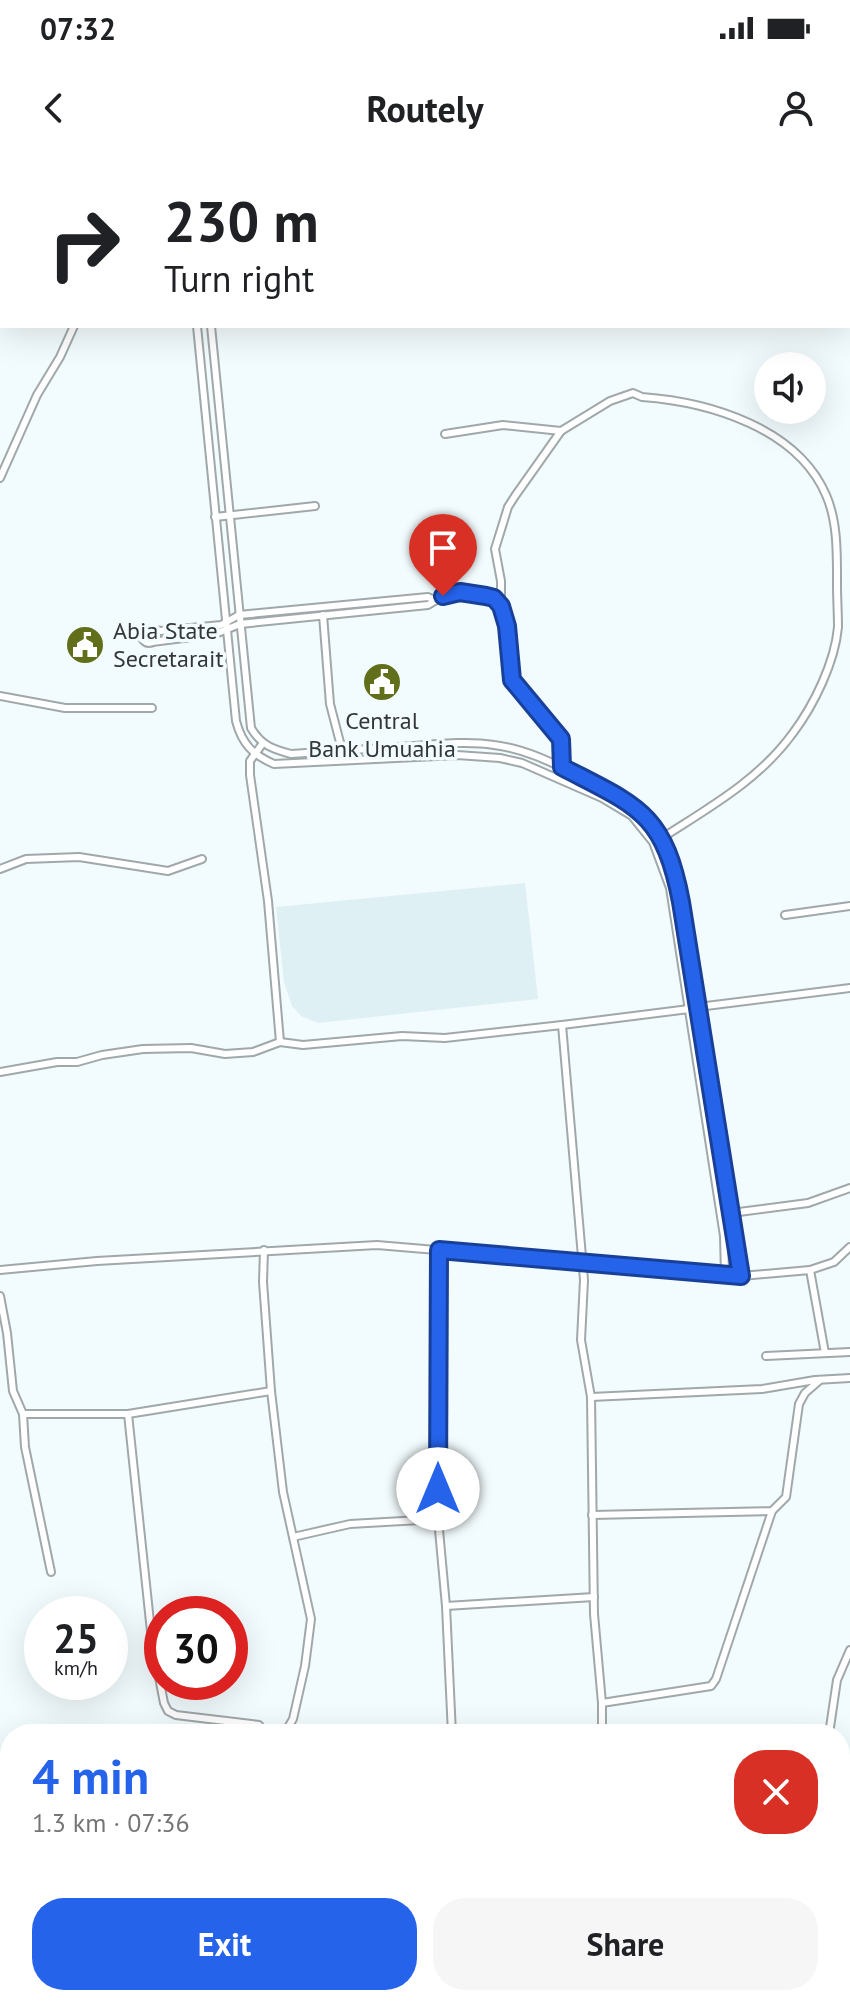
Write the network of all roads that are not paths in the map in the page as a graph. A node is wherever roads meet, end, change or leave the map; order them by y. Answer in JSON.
{"nodes":[{"id":1,"x":73,"y":328,"type":"edge"},
{"id":2,"x":197,"y":328,"type":"edge"},
{"id":3,"x":211,"y":328,"type":"edge"},
{"id":4,"x":561,"y":431,"type":"junction"},
{"id":5,"x":445,"y":434,"type":"dead end"},
{"id":6,"x":0,"y":478,"type":"edge"},
{"id":7,"x":315,"y":506,"type":"dead end"},
{"id":8,"x":229,"y":515,"type":"junction"},
{"id":9,"x":215,"y":517,"type":"junction"},
{"id":10,"x":436,"y":600,"type":"junction"},
{"id":11,"x":501,"y":606,"type":"junction"},
{"id":12,"x":322,"y":607,"type":"junction"},
{"id":13,"x":239,"y":615,"type":"junction"},
{"id":14,"x":323,"y":616,"type":"junction"},
{"id":15,"x":226,"y":622,"type":"junction"},
{"id":16,"x":240,"y":624,"type":"junction"},
{"id":17,"x":151,"y":629,"type":"junction"},
{"id":18,"x":226,"y":631,"type":"junction"},
{"id":19,"x":152,"y":642,"type":"junction"},
{"id":20,"x":0,"y":696,"type":"edge"},
{"id":21,"x":152,"y":708,"type":"dead end"},
{"id":22,"x":263,"y":743,"type":"junction"},
{"id":23,"x":342,"y":750,"type":"junction"},
{"id":24,"x":255,"y":754,"type":"junction"},
{"id":25,"x":562,"y":767,"type":"junction"},
{"id":26,"x":662,"y":838,"type":"junction"},
{"id":27,"x":202,"y":859,"type":"dead end"},
{"id":28,"x":0,"y":869,"type":"edge"},
{"id":29,"x":850,"y":906,"type":"edge"},
{"id":30,"x":785,"y":915,"type":"dead end"},
{"id":31,"x":686,"y":931,"type":"junction"},
{"id":32,"x":677,"y":933,"type":"junction"},
{"id":33,"x":850,"y":988,"type":"edge"},
{"id":34,"x":698,"y":1007,"type":"junction"},
{"id":35,"x":689,"y":1009,"type":"junction"},
{"id":36,"x":562,"y":1025,"type":"junction"},
{"id":37,"x":280,"y":1042,"type":"junction"},
{"id":38,"x":0,"y":1072,"type":"edge"},
{"id":39,"x":720,"y":1140,"type":"junction"},
{"id":40,"x":710,"y":1142,"type":"junction"},
{"id":41,"x":850,"y":1188,"type":"edge"},
{"id":42,"x":731,"y":1213,"type":"junction"},
{"id":43,"x":850,"y":1247,"type":"edge"},
{"id":44,"x":264,"y":1250,"type":"junction"},
{"id":45,"x":439,"y":1250,"type":"junction"},
{"id":46,"x":583,"y":1261,"type":"junction"},
{"id":47,"x":0,"y":1270,"type":"edge"},
{"id":48,"x":810,"y":1270,"type":"junction"},
{"id":49,"x":725,"y":1275,"type":"junction"},
{"id":50,"x":741,"y":1276,"type":"junction"},
{"id":51,"x":0,"y":1296,"type":"edge"},
{"id":52,"x":850,"y":1352,"type":"edge"},
{"id":53,"x":825,"y":1353,"type":"junction"},
{"id":54,"x":766,"y":1356,"type":"dead end"},
{"id":55,"x":850,"y":1378,"type":"edge"},
{"id":56,"x":820,"y":1380,"type":"junction"},
{"id":57,"x":271,"y":1391,"type":"junction"},
{"id":58,"x":591,"y":1397,"type":"junction"},
{"id":59,"x":23,"y":1414,"type":"junction"},
{"id":60,"x":128,"y":1414,"type":"junction"},
{"id":61,"x":772,"y":1511,"type":"junction"},
{"id":62,"x":592,"y":1515,"type":"junction"},
{"id":63,"x":438,"y":1519,"type":"junction"},
{"id":64,"x":293,"y":1537,"type":"junction"},
{"id":65,"x":51,"y":1572,"type":"dead end"},
{"id":66,"x":594,"y":1597,"type":"junction"},
{"id":67,"x":446,"y":1606,"type":"junction"},
{"id":68,"x":850,"y":1650,"type":"edge"},
{"id":69,"x":602,"y":1703,"type":"junction"},
{"id":70,"x":251,"y":1724,"type":"edge"},
{"id":71,"x":290,"y":1724,"type":"edge"},
{"id":72,"x":452,"y":1724,"type":"edge"},
{"id":73,"x":602,"y":1724,"type":"edge"},
{"id":74,"x":830,"y":1724,"type":"edge"}],
"edges":[{"from":1,"to":6,"type":"street"},
{"from":2,"to":9,"type":"street"},
{"from":3,"to":8,"type":"street"},
{"from":4,"to":5,"type":"street"},
{"from":4,"to":11,"type":"street"},
{"from":4,"to":26,"type":"street"},
{"from":7,"to":8,"type":"street"},
{"from":8,"to":9,"type":"street"},
{"from":8,"to":13,"type":"street"},
{"from":9,"to":15,"type":"street"},
{"from":10,"to":11,"type":"street"},
{"from":10,"to":12,"type":"street"},
{"from":10,"to":14,"type":"street"},
{"from":11,"to":25,"type":"street"},
{"from":12,"to":13,"type":"street"},
{"from":12,"to":14,"type":"street"},
{"from":13,"to":15,"type":"street"},
{"from":13,"to":16,"type":"street"},
{"from":14,"to":16,"type":"street"},
{"from":14,"to":23,"type":"street"},
{"from":15,"to":17,"type":"street"},
{"from":15,"to":18,"type":"street"},
{"from":16,"to":18,"type":"street"},
{"from":16,"to":22,"type":"street"},
{"from":17,"to":19,"type":"street"},
{"from":17,"to":19,"type":"street"},
{"from":18,"to":19,"type":"street"},
{"from":18,"to":24,"type":"street"},
{"from":20,"to":21,"type":"street"},
{"from":22,"to":23,"type":"street"},
{"from":22,"to":24,"type":"street"},
{"from":23,"to":25,"type":"street"},
{"from":24,"to":32,"type":"street"},
{"from":24,"to":37,"type":"street"},
{"from":25,"to":26,"type":"street"},
{"from":26,"to":31,"type":"street"},
{"from":27,"to":28,"type":"street"},
{"from":29,"to":30,"type":"street"},
{"from":31,"to":32,"type":"street"},
{"from":31,"to":34,"type":"street"},
{"from":32,"to":35,"type":"street"},
{"from":33,"to":34,"type":"street"},
{"from":34,"to":39,"type":"street"},
{"from":35,"to":36,"type":"street"},
{"from":35,"to":40,"type":"street"},
{"from":36,"to":37,"type":"street"},
{"from":36,"to":46,"type":"street"},
{"from":37,"to":38,"type":"street"},
{"from":39,"to":40,"type":"street"},
{"from":39,"to":42,"type":"street"},
{"from":40,"to":49,"type":"street"},
{"from":41,"to":42,"type":"street"},
{"from":42,"to":50,"type":"street"},
{"from":43,"to":48,"type":"street"},
{"from":44,"to":45,"type":"street"},
{"from":44,"to":47,"type":"street"},
{"from":44,"to":57,"type":"street"},
{"from":45,"to":46,"type":"street"},
{"from":45,"to":63,"type":"street"},
{"from":46,"to":49,"type":"street"},
{"from":46,"to":58,"type":"street"},
{"from":48,"to":50,"type":"street"},
{"from":48,"to":53,"type":"street"},
{"from":49,"to":50,"type":"street"},
{"from":51,"to":59,"type":"street"},
{"from":52,"to":53,"type":"street"},
{"from":53,"to":54,"type":"street"},
{"from":55,"to":56,"type":"street"},
{"from":56,"to":58,"type":"street"},
{"from":56,"to":61,"type":"street"},
{"from":57,"to":60,"type":"street"},
{"from":57,"to":64,"type":"street"},
{"from":58,"to":62,"type":"street"},
{"from":59,"to":60,"type":"street"},
{"from":59,"to":65,"type":"street"},
{"from":60,"to":70,"type":"street"},
{"from":61,"to":62,"type":"street"},
{"from":61,"to":69,"type":"street"},
{"from":62,"to":66,"type":"street"},
{"from":63,"to":64,"type":"street"},
{"from":63,"to":67,"type":"street"},
{"from":64,"to":71,"type":"street"},
{"from":66,"to":67,"type":"street"},
{"from":66,"to":69,"type":"street"},
{"from":67,"to":72,"type":"street"},
{"from":68,"to":74,"type":"street"},
{"from":69,"to":73,"type":"street"}]}
